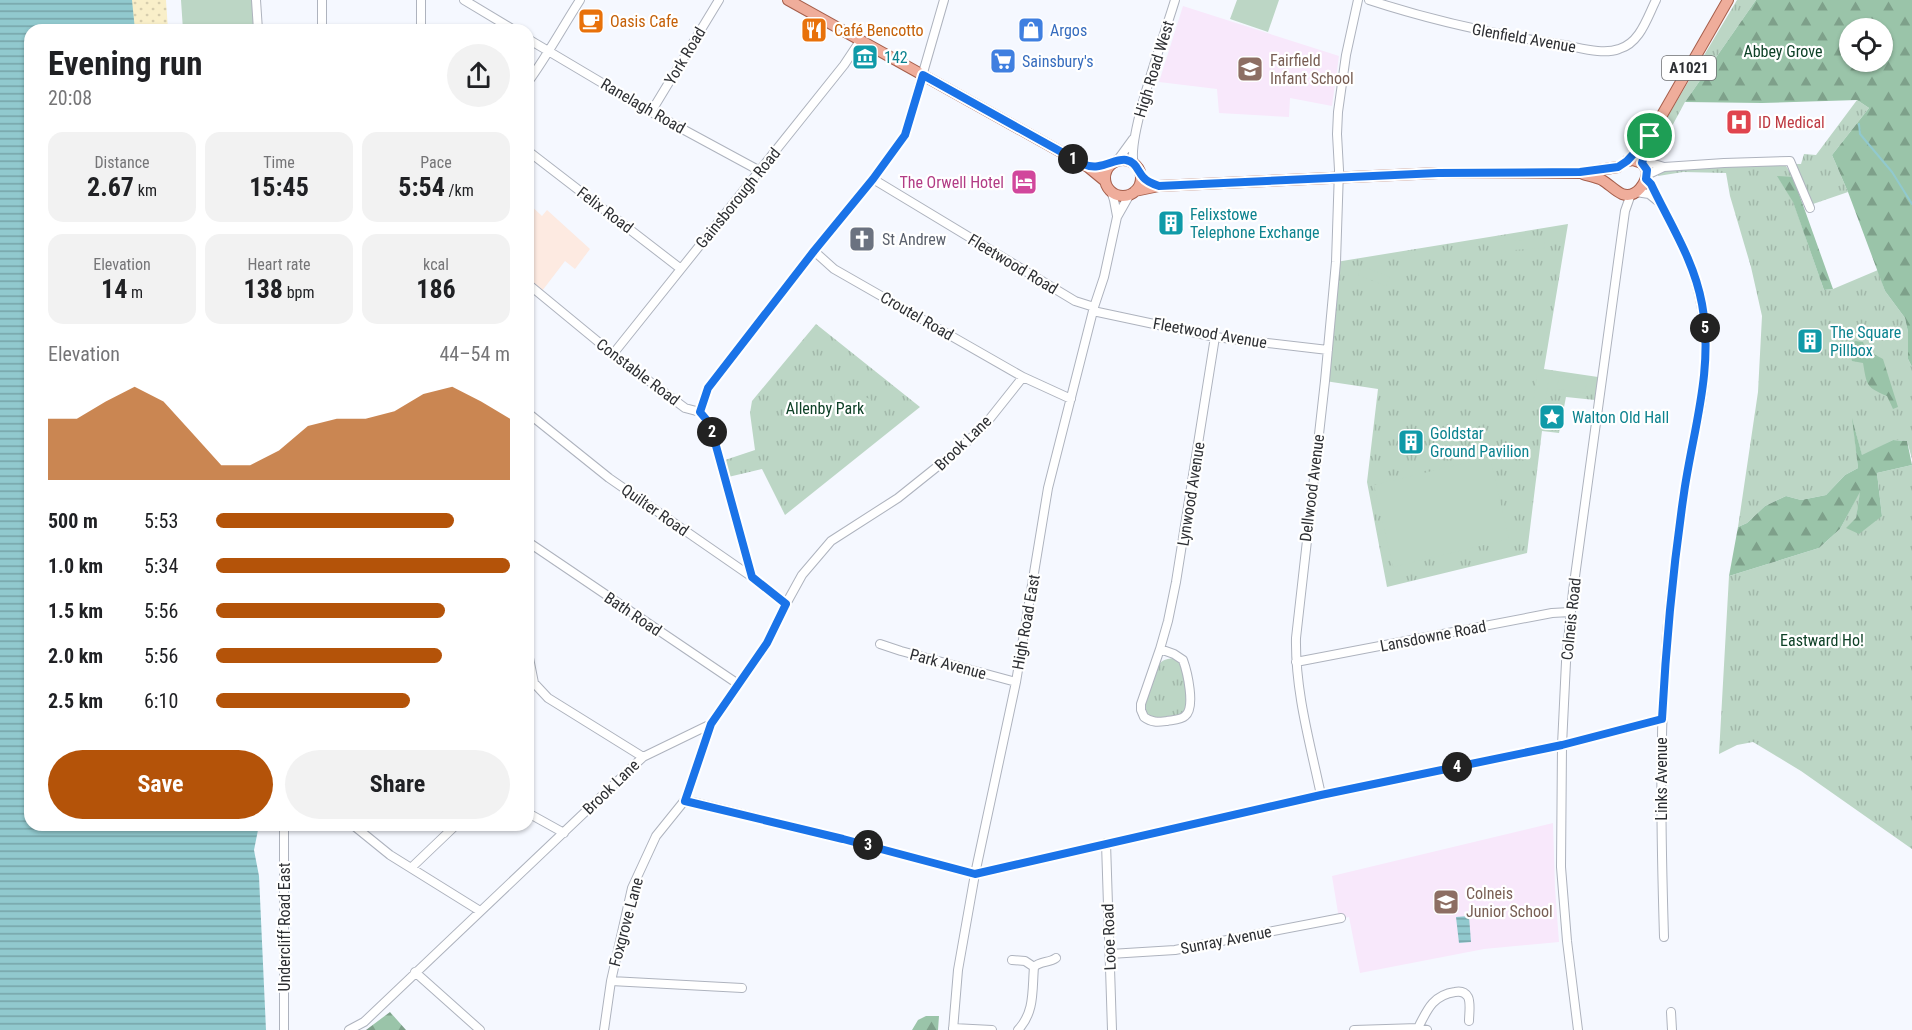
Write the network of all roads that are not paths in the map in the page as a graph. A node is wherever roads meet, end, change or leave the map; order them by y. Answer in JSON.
{"nodes":[{"id":1,"x":256,"y":0,"type":"edge"},
{"id":2,"x":322,"y":0,"type":"edge"},
{"id":3,"x":421,"y":0,"type":"edge"},
{"id":4,"x":464,"y":0,"type":"edge"},
{"id":5,"x":579,"y":0,"type":"edge"},
{"id":6,"x":718,"y":0,"type":"edge"},
{"id":7,"x":788,"y":0,"type":"edge"},
{"id":8,"x":944,"y":0,"type":"edge"},
{"id":9,"x":1175,"y":0,"type":"edge"},
{"id":10,"x":1358,"y":0,"type":"edge"},
{"id":11,"x":1369,"y":0,"type":"edge"},
{"id":12,"x":1656,"y":0,"type":"edge"},
{"id":13,"x":1728,"y":0,"type":"edge"},
{"id":14,"x":258,"y":24,"type":"edge"},
{"id":15,"x":322,"y":24,"type":"edge"},
{"id":16,"x":421,"y":24,"type":"edge"},
{"id":17,"x":504,"y":24,"type":"edge"},
{"id":18,"x":860,"y":41,"type":"junction"},
{"id":19,"x":534,"y":42,"type":"edge"},
{"id":20,"x":549,"y":51,"type":"junction"},
{"id":21,"x":534,"y":73,"type":"edge"},
{"id":22,"x":923,"y":75,"type":"junction"},
{"id":23,"x":651,"y":112,"type":"junction"},
{"id":24,"x":1650,"y":136,"type":"junction"},
{"id":25,"x":1134,"y":139,"type":"junction"},
{"id":26,"x":534,"y":156,"type":"edge"},
{"id":27,"x":1114,"y":163,"type":"junction"},
{"id":28,"x":1622,"y":164,"type":"junction"},
{"id":29,"x":1088,"y":166,"type":"junction"},
{"id":30,"x":1137,"y":169,"type":"junction"},
{"id":31,"x":1645,"y":170,"type":"junction"},
{"id":32,"x":760,"y":171,"type":"junction"},
{"id":33,"x":1580,"y":172,"type":"junction"},
{"id":34,"x":873,"y":179,"type":"junction"},
{"id":35,"x":1339,"y":179,"type":"junction"},
{"id":36,"x":1105,"y":181,"type":"junction"},
{"id":37,"x":1159,"y":186,"type":"junction"},
{"id":38,"x":1616,"y":189,"type":"junction"},
{"id":39,"x":1111,"y":191,"type":"junction"},
{"id":40,"x":1132,"y":192,"type":"junction"},
{"id":41,"x":1633,"y":193,"type":"junction"},
{"id":42,"x":1659,"y":202,"type":"junction"},
{"id":43,"x":1810,"y":208,"type":"dead end"},
{"id":44,"x":1625,"y":211,"type":"junction"},
{"id":45,"x":1117,"y":217,"type":"junction"},
{"id":46,"x":814,"y":251,"type":"junction"},
{"id":47,"x":681,"y":269,"type":"junction"},
{"id":48,"x":534,"y":289,"type":"edge"},
{"id":49,"x":1094,"y":309,"type":"junction"},
{"id":50,"x":1215,"y":338,"type":"junction"},
{"id":51,"x":1328,"y":350,"type":"junction"},
{"id":52,"x":613,"y":354,"type":"junction"},
{"id":53,"x":1023,"y":377,"type":"junction"},
{"id":54,"x":1071,"y":399,"type":"junction"},
{"id":55,"x":700,"y":412,"type":"junction"},
{"id":56,"x":534,"y":418,"type":"edge"},
{"id":57,"x":534,"y":550,"type":"edge"},
{"id":58,"x":752,"y":577,"type":"junction"},
{"id":59,"x":786,"y":604,"type":"junction"},
{"id":60,"x":1570,"y":612,"type":"junction"},
{"id":61,"x":880,"y":644,"type":"dead end"},
{"id":62,"x":1160,"y":649,"type":"junction"},
{"id":63,"x":1296,"y":662,"type":"junction"},
{"id":64,"x":1016,"y":682,"type":"junction"},
{"id":65,"x":534,"y":683,"type":"edge"},
{"id":66,"x":738,"y":684,"type":"junction"},
{"id":67,"x":1662,"y":719,"type":"junction"},
{"id":68,"x":711,"y":724,"type":"junction"},
{"id":69,"x":1562,"y":745,"type":"junction"},
{"id":70,"x":643,"y":757,"type":"junction"},
{"id":71,"x":1321,"y":795,"type":"junction"},
{"id":72,"x":685,"y":801,"type":"junction"},
{"id":73,"x":534,"y":816,"type":"edge"},
{"id":74,"x":284,"y":831,"type":"edge"},
{"id":75,"x":363,"y":831,"type":"edge"},
{"id":76,"x":450,"y":831,"type":"edge"},
{"id":77,"x":564,"y":833,"type":"junction"},
{"id":78,"x":1106,"y":843,"type":"junction"},
{"id":79,"x":412,"y":867,"type":"junction"},
{"id":80,"x":975,"y":874,"type":"junction"},
{"id":81,"x":480,"y":911,"type":"junction"},
{"id":82,"x":1341,"y":918,"type":"dead end"},
{"id":83,"x":1664,"y":937,"type":"dead end"},
{"id":84,"x":1110,"y":954,"type":"junction"},
{"id":85,"x":1056,"y":958,"type":"dead end"},
{"id":86,"x":1012,"y":960,"type":"dead end"},
{"id":87,"x":1034,"y":967,"type":"junction"},
{"id":88,"x":415,"y":972,"type":"junction"},
{"id":89,"x":611,"y":981,"type":"junction"},
{"id":90,"x":742,"y":988,"type":"dead end"},
{"id":91,"x":1671,"y":1012,"type":"dead end"},
{"id":92,"x":1469,"y":1021,"type":"dead end"},
{"id":93,"x":953,"y":1029,"type":"edge"},
{"id":94,"x":1423,"y":1029,"type":"edge"},
{"id":95,"x":284,"y":1030,"type":"edge"},
{"id":96,"x":348,"y":1030,"type":"edge"},
{"id":97,"x":480,"y":1030,"type":"edge"},
{"id":98,"x":604,"y":1030,"type":"edge"},
{"id":99,"x":992,"y":1030,"type":"edge"},
{"id":100,"x":1019,"y":1030,"type":"edge"},
{"id":101,"x":1112,"y":1030,"type":"edge"},
{"id":102,"x":1359,"y":1030,"type":"edge"},
{"id":103,"x":1578,"y":1030,"type":"edge"},
{"id":104,"x":1672,"y":1030,"type":"edge"}],
"edges":[{"from":1,"to":14,"type":"street"},
{"from":2,"to":15,"type":"street"},
{"from":3,"to":16,"type":"street"},
{"from":4,"to":17,"type":"street"},
{"from":5,"to":20,"type":"street"},
{"from":6,"to":23,"type":"street","name":"York Road"},
{"from":7,"to":18,"type":"main road"},
{"from":8,"to":22,"type":"street"},
{"from":9,"to":25,"type":"street","name":"High Road West"},
{"from":10,"to":35,"type":"street","name":"Dellwood Avenue"},
{"from":11,"to":12,"type":"street","name":"Glenfield Avenue"},
{"from":13,"to":24,"type":"main road","number":"A1021"},
{"from":18,"to":22,"type":"main road"},
{"from":18,"to":32,"type":"street","name":"Gainsborough Road"},
{"from":19,"to":20,"type":"street","name":"Ranelagh Road"},
{"from":20,"to":21,"type":"street"},
{"from":20,"to":23,"type":"street","name":"Ranelagh Road"},
{"from":22,"to":29,"type":"main road"},
{"from":22,"to":34,"type":"street"},
{"from":23,"to":32,"type":"street","name":"Ranelagh Road"},
{"from":24,"to":28,"type":"main road","number":"A1021"},
{"from":24,"to":31,"type":"main road","number":"A1021"},
{"from":25,"to":27,"type":"street","name":"High Road West"},
{"from":25,"to":30,"type":"street","name":"High Road West"},
{"from":26,"to":47,"type":"street","name":"Felix Road"},
{"from":27,"to":29,"type":"main road"},
{"from":27,"to":30,"type":"main road"},
{"from":27,"to":36,"type":"main road"},
{"from":28,"to":31,"type":"main road"},
{"from":28,"to":33,"type":"main road"},
{"from":28,"to":38,"type":"main road"},
{"from":29,"to":36,"type":"main road"},
{"from":30,"to":37,"type":"main road"},
{"from":30,"to":40,"type":"main road"},
{"from":31,"to":41,"type":"main road"},
{"from":31,"to":42,"type":"street","name":"Links Avenue"},
{"from":31,"to":43,"type":"street"},
{"from":32,"to":47,"type":"street","name":"Gainsborough Road"},
{"from":33,"to":35,"type":"main road"},
{"from":33,"to":38,"type":"main road"},
{"from":34,"to":46,"type":"street"},
{"from":34,"to":49,"type":"street","name":"Fleetwood Road"},
{"from":35,"to":37,"type":"main road"},
{"from":35,"to":51,"type":"street","name":"Dellwood Avenue"},
{"from":36,"to":39,"type":"main road"},
{"from":37,"to":40,"type":"main road"},
{"from":38,"to":41,"type":"main road"},
{"from":38,"to":44,"type":"street","name":"Colneis Road"},
{"from":39,"to":40,"type":"main road"},
{"from":39,"to":45,"type":"street","name":"High Road East"},
{"from":40,"to":45,"type":"street","name":"High Road East"},
{"from":41,"to":42,"type":"street"},
{"from":41,"to":44,"type":"street","name":"Colneis Road"},
{"from":42,"to":67,"type":"street","name":"Links Avenue"},
{"from":44,"to":60,"type":"street","name":"Colneis Road"},
{"from":45,"to":49,"type":"street","name":"High Road East"},
{"from":46,"to":53,"type":"street","name":"Croutel Road"},
{"from":46,"to":55,"type":"street"},
{"from":47,"to":52,"type":"street","name":"Gainsborough Road"},
{"from":48,"to":52,"type":"street","name":"Constable Road"},
{"from":49,"to":50,"type":"street","name":"Fleetwood Avenue"},
{"from":49,"to":54,"type":"street","name":"High Road East"},
{"from":50,"to":51,"type":"street","name":"Fleetwood Avenue"},
{"from":50,"to":62,"type":"street","name":"Lynwood Avenue"},
{"from":51,"to":63,"type":"street","name":"Dellwood Avenue"},
{"from":52,"to":55,"type":"street","name":"Constable Road"},
{"from":53,"to":54,"type":"street"},
{"from":53,"to":59,"type":"street","name":"Brook Lane"},
{"from":54,"to":64,"type":"street","name":"High Road East"},
{"from":55,"to":58,"type":"street","name":"Constable Road"},
{"from":56,"to":58,"type":"street","name":"Quilter Road"},
{"from":57,"to":66,"type":"street","name":"Bath Road"},
{"from":58,"to":59,"type":"street","name":"Quilter Road"},
{"from":59,"to":66,"type":"street","name":"Brook Lane"},
{"from":60,"to":63,"type":"street","name":"Lansdowne Road"},
{"from":60,"to":69,"type":"street","name":"Colneis Road"},
{"from":61,"to":64,"type":"street","name":"Park Avenue"},
{"from":62,"to":62,"type":"street","name":"Lynwood Avenue"},
{"from":63,"to":71,"type":"street","name":"Dellwood Avenue"},
{"from":64,"to":80,"type":"street","name":"High Road East"},
{"from":65,"to":70,"type":"street"},
{"from":66,"to":68,"type":"street","name":"Brook Lane"},
{"from":67,"to":69,"type":"street"},
{"from":67,"to":83,"type":"street","name":"Links Avenue"},
{"from":68,"to":70,"type":"street","name":"Brook Lane"},
{"from":68,"to":72,"type":"street","name":"Foxgrove Lane"},
{"from":69,"to":71,"type":"street"},
{"from":69,"to":103,"type":"street","name":"Colneis Road"},
{"from":70,"to":77,"type":"street","name":"Brook Lane"},
{"from":71,"to":78,"type":"street"},
{"from":72,"to":80,"type":"street"},
{"from":72,"to":89,"type":"street","name":"Foxgrove Lane"},
{"from":73,"to":77,"type":"street"},
{"from":74,"to":95,"type":"street","name":"Undercliff Road East"},
{"from":75,"to":79,"type":"street"},
{"from":76,"to":79,"type":"street"},
{"from":77,"to":81,"type":"street","name":"Brook Lane"},
{"from":78,"to":80,"type":"street"},
{"from":78,"to":84,"type":"street","name":"Looe Road"},
{"from":79,"to":81,"type":"street"},
{"from":80,"to":93,"type":"street","name":"High Road East"},
{"from":81,"to":88,"type":"street","name":"Brook Lane"},
{"from":82,"to":84,"type":"street","name":"Sunray Avenue"},
{"from":84,"to":101,"type":"street","name":"Looe Road"},
{"from":85,"to":87,"type":"street"},
{"from":86,"to":87,"type":"street"},
{"from":87,"to":100,"type":"street"},
{"from":88,"to":96,"type":"street","name":"Brook Lane"},
{"from":88,"to":97,"type":"street"},
{"from":89,"to":90,"type":"street"},
{"from":89,"to":98,"type":"street","name":"Foxgrove Lane"},
{"from":91,"to":104,"type":"street"},
{"from":92,"to":94,"type":"street"},
{"from":93,"to":99,"type":"street"},
{"from":94,"to":102,"type":"street"}]}
